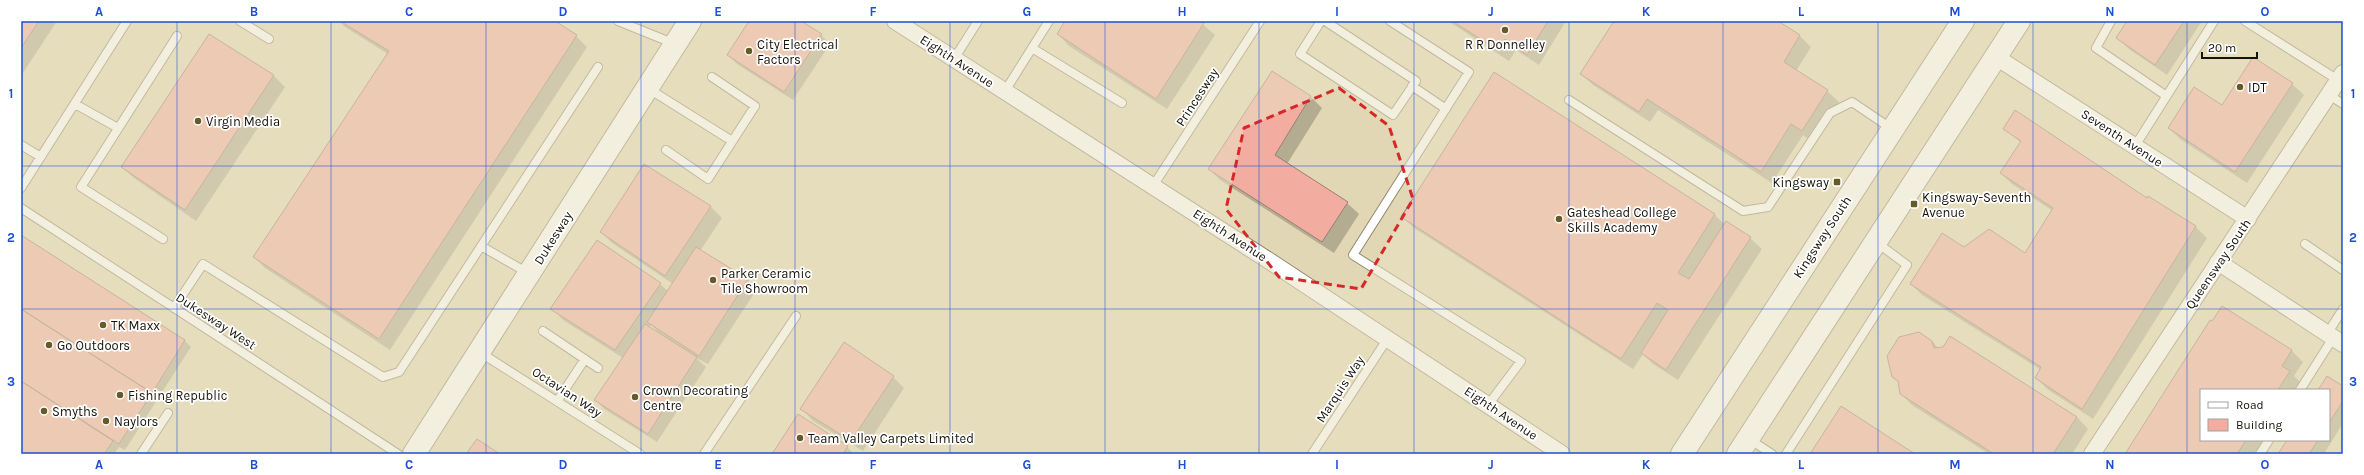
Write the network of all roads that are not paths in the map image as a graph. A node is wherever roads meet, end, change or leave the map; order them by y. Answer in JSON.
{"nodes":[{"id":1,"x":127,"y":21,"type":"edge"},
{"id":2,"x":240,"y":21,"type":"edge"},
{"id":3,"x":618,"y":21,"type":"edge"},
{"id":4,"x":690,"y":21,"type":"edge"},
{"id":5,"x":895,"y":21,"type":"edge"},
{"id":6,"x":978,"y":21,"type":"edge"},
{"id":7,"x":1048,"y":21,"type":"edge"},
{"id":8,"x":1260,"y":21,"type":"edge"},
{"id":9,"x":1321,"y":21,"type":"edge"},
{"id":10,"x":1324,"y":21,"type":"edge"},
{"id":11,"x":1390,"y":21,"type":"edge"},
{"id":12,"x":1963,"y":21,"type":"edge"},
{"id":13,"x":2019,"y":21,"type":"edge"},
{"id":14,"x":2112,"y":21,"type":"edge"},
{"id":15,"x":2214,"y":21,"type":"edge"},
{"id":16,"x":2245,"y":21,"type":"edge"},
{"id":17,"x":177,"y":36,"type":"dead end"},
{"id":18,"x":269,"y":39,"type":"dead end"},
{"id":19,"x":676,"y":45,"type":"junction"},
{"id":20,"x":1032,"y":48,"type":"junction"},
{"id":21,"x":1996,"y":57,"type":"junction"},
{"id":22,"x":954,"y":59,"type":"junction"},
{"id":23,"x":598,"y":67,"type":"dead end"},
{"id":24,"x":712,"y":77,"type":"dead end"},
{"id":25,"x":2341,"y":77,"type":"edge"},
{"id":26,"x":1412,"y":86,"type":"junction"},
{"id":27,"x":648,"y":88,"type":"junction"},
{"id":28,"x":1005,"y":91,"type":"junction"},
{"id":29,"x":2328,"y":95,"type":"junction"},
{"id":30,"x":2165,"y":96,"type":"junction"},
{"id":31,"x":1569,"y":100,"type":"dead end"},
{"id":32,"x":1122,"y":103,"type":"dead end"},
{"id":33,"x":75,"y":104,"type":"junction"},
{"id":34,"x":2343,"y":104,"type":"edge"},
{"id":35,"x":1446,"y":109,"type":"junction"},
{"id":36,"x":118,"y":128,"type":"junction"},
{"id":37,"x":1893,"y":129,"type":"junction"},
{"id":38,"x":732,"y":142,"type":"junction"},
{"id":39,"x":21,"y":145,"type":"edge"},
{"id":40,"x":2135,"y":146,"type":"junction"},
{"id":41,"x":666,"y":150,"type":"dead end"},
{"id":42,"x":41,"y":157,"type":"junction"},
{"id":43,"x":1153,"y":186,"type":"junction"},
{"id":44,"x":21,"y":188,"type":"edge"},
{"id":45,"x":21,"y":208,"type":"edge"},
{"id":46,"x":2248,"y":219,"type":"junction"},
{"id":47,"x":163,"y":239,"type":"dead end"},
{"id":48,"x":1875,"y":242,"type":"junction"},
{"id":49,"x":2305,"y":244,"type":"dead end"},
{"id":50,"x":481,"y":246,"type":"junction"},
{"id":51,"x":2218,"y":262,"type":"junction"},
{"id":52,"x":2343,"y":270,"type":"edge"},
{"id":53,"x":530,"y":274,"type":"junction"},
{"id":54,"x":174,"y":308,"type":"junction"},
{"id":55,"x":2343,"y":309,"type":"edge"},
{"id":56,"x":796,"y":316,"type":"dead end"},
{"id":57,"x":543,"y":331,"type":"dead end"},
{"id":58,"x":1388,"y":338,"type":"junction"},
{"id":59,"x":2334,"y":338,"type":"edge"},
{"id":60,"x":479,"y":352,"type":"junction"},
{"id":61,"x":585,"y":359,"type":"junction"},
{"id":62,"x":598,"y":368,"type":"dead end"},
{"id":63,"x":2301,"y":389,"type":"edge"},
{"id":64,"x":558,"y":400,"type":"junction"},
{"id":65,"x":1488,"y":405,"type":"junction"},
{"id":66,"x":168,"y":413,"type":"dead end"},
{"id":67,"x":2267,"y":441,"type":"edge"},
{"id":68,"x":1743,"y":446,"type":"edge"},
{"id":69,"x":141,"y":454,"type":"edge"},
{"id":70,"x":398,"y":454,"type":"edge"},
{"id":71,"x":414,"y":454,"type":"edge"},
{"id":72,"x":640,"y":454,"type":"edge"},
{"id":73,"x":704,"y":454,"type":"edge"},
{"id":74,"x":1312,"y":454,"type":"edge"},
{"id":75,"x":1562,"y":454,"type":"edge"},
{"id":76,"x":1682,"y":454,"type":"edge"},
{"id":77,"x":1772,"y":454,"type":"edge"},
{"id":78,"x":1786,"y":454,"type":"edge"},
{"id":79,"x":2092,"y":454,"type":"edge"},
{"id":80,"x":2260,"y":454,"type":"edge"}],
"edges":[{"from":1,"to":33,"type":"lane"},
{"from":2,"to":18,"type":"lane"},
{"from":3,"to":19,"type":"lane"},
{"from":4,"to":19,"type":"street","name":"Dukesway"},
{"from":5,"to":22,"type":"street","name":"Eighth Avenue"},
{"from":6,"to":22,"type":"lane"},
{"from":7,"to":20,"type":"lane"},
{"from":8,"to":43,"type":"lane","name":"Princesway"},
{"from":9,"to":26,"type":"lane"},
{"from":10,"to":26,"type":"lane"},
{"from":11,"to":35,"type":"lane"},
{"from":12,"to":37,"type":"street","name":"Kingsway South"},
{"from":13,"to":21,"type":"street"},
{"from":14,"to":30,"type":"lane"},
{"from":15,"to":30,"type":"lane"},
{"from":16,"to":25,"type":"lane"},
{"from":17,"to":36,"type":"lane"},
{"from":19,"to":27,"type":"street","name":"Dukesway"},
{"from":20,"to":28,"type":"lane"},
{"from":20,"to":32,"type":"lane"},
{"from":21,"to":40,"type":"street","name":"Seventh Avenue"},
{"from":21,"to":48,"type":"street"},
{"from":22,"to":28,"type":"street","name":"Eighth Avenue"},
{"from":23,"to":50,"type":"lane"},
{"from":24,"to":38,"type":"lane"},
{"from":25,"to":29,"type":"street","name":"Queensway South"},
{"from":26,"to":35,"type":"lane"},
{"from":27,"to":38,"type":"lane"},
{"from":27,"to":53,"type":"street","name":"Dukesway"},
{"from":28,"to":43,"type":"street","name":"Eighth Avenue"},
{"from":29,"to":34,"type":"lane"},
{"from":29,"to":46,"type":"street","name":"Queensway South"},
{"from":30,"to":40,"type":"lane"},
{"from":31,"to":37,"type":"lane"},
{"from":33,"to":36,"type":"lane"},
{"from":33,"to":42,"type":"lane"},
{"from":35,"to":65,"type":"lane"},
{"from":36,"to":47,"type":"lane"},
{"from":37,"to":76,"type":"street","name":"Kingsway South"},
{"from":38,"to":41,"type":"lane"},
{"from":39,"to":42,"type":"lane"},
{"from":40,"to":46,"type":"street","name":"Seventh Avenue"},
{"from":42,"to":44,"type":"lane"},
{"from":43,"to":58,"type":"street","name":"Eighth Avenue"},
{"from":45,"to":54,"type":"lane","name":"Dukesway West"},
{"from":46,"to":51,"type":"street","name":"Queensway South"},
{"from":48,"to":68,"type":"street"},
{"from":48,"to":78,"type":"lane"},
{"from":49,"to":52,"type":"lane"},
{"from":50,"to":53,"type":"lane"},
{"from":50,"to":54,"type":"lane"},
{"from":51,"to":59,"type":"street"},
{"from":51,"to":79,"type":"street","name":"Queensway South"},
{"from":53,"to":60,"type":"street","name":"Dukesway"},
{"from":54,"to":70,"type":"lane","name":"Dukesway West"},
{"from":55,"to":59,"type":"lane"},
{"from":56,"to":73,"type":"lane"},
{"from":57,"to":61,"type":"lane"},
{"from":58,"to":65,"type":"street","name":"Eighth Avenue"},
{"from":58,"to":74,"type":"lane","name":"Marquis Way"},
{"from":59,"to":63,"type":"lane"},
{"from":60,"to":64,"type":"lane","name":"Octavian Way"},
{"from":60,"to":71,"type":"street","name":"Dukesway"},
{"from":61,"to":62,"type":"lane"},
{"from":61,"to":64,"type":"lane"},
{"from":64,"to":72,"type":"lane","name":"Octavian Way"},
{"from":65,"to":75,"type":"street","name":"Eighth Avenue"},
{"from":66,"to":69,"type":"lane"},
{"from":67,"to":80,"type":"lane"},
{"from":68,"to":77,"type":"lane"}]}
